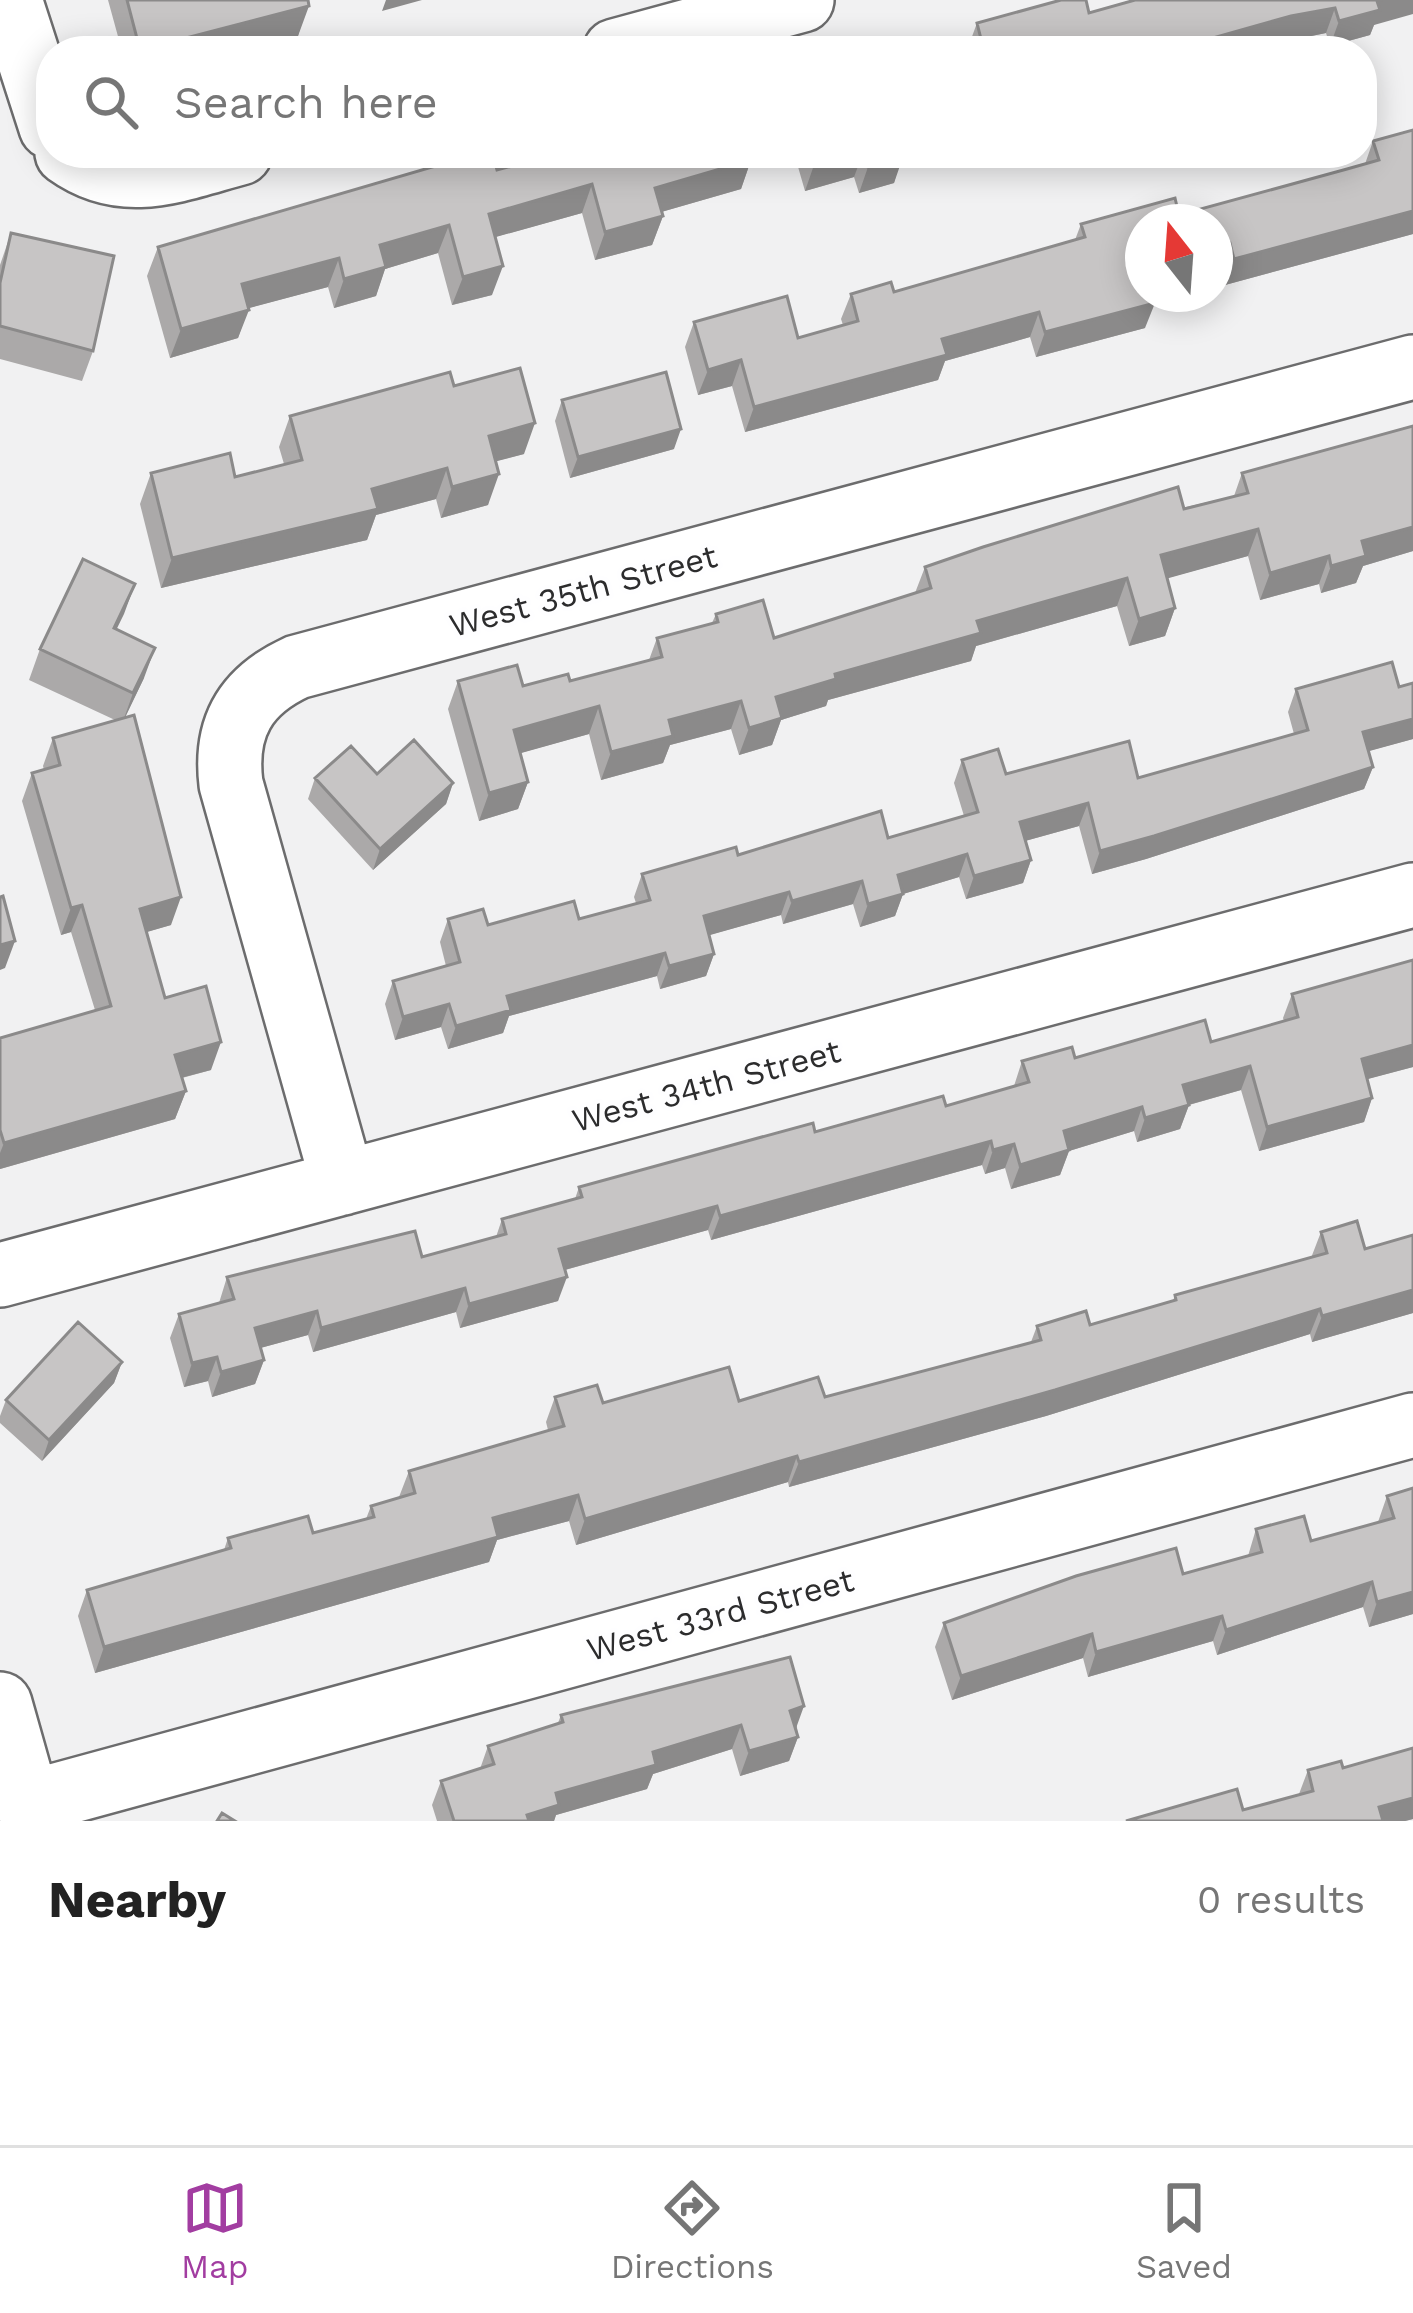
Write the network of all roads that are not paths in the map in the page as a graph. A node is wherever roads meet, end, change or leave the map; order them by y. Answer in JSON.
{"nodes":[{"id":1,"x":10,"y":0,"type":"edge"},
{"id":2,"x":802,"y":0,"type":"edge"},
{"id":3,"x":670,"y":36,"type":"edge"},
{"id":4,"x":36,"y":92,"type":"edge"},
{"id":5,"x":87,"y":168,"type":"edge"},
{"id":6,"x":185,"y":168,"type":"edge"},
{"id":7,"x":1413,"y":367,"type":"edge"},
{"id":8,"x":1413,"y":895,"type":"edge"},
{"id":9,"x":343,"y":1183,"type":"junction"},
{"id":10,"x":0,"y":1275,"type":"edge"},
{"id":11,"x":1413,"y":1425,"type":"edge"},
{"id":12,"x":0,"y":1704,"type":"edge"},
{"id":13,"x":30,"y":1812,"type":"edge"}],
"edges":[{"from":1,"to":4,"type":"street"},
{"from":2,"to":3,"type":"street"},
{"from":5,"to":6,"type":"street"},
{"from":7,"to":9,"type":"street","name":"West 35th Street"},
{"from":8,"to":9,"type":"street","name":"West 34th Street"},
{"from":9,"to":10,"type":"street","name":"West 34th Street"},
{"from":11,"to":13,"type":"street","name":"West 33rd Street"},
{"from":12,"to":13,"type":"street"}]}
